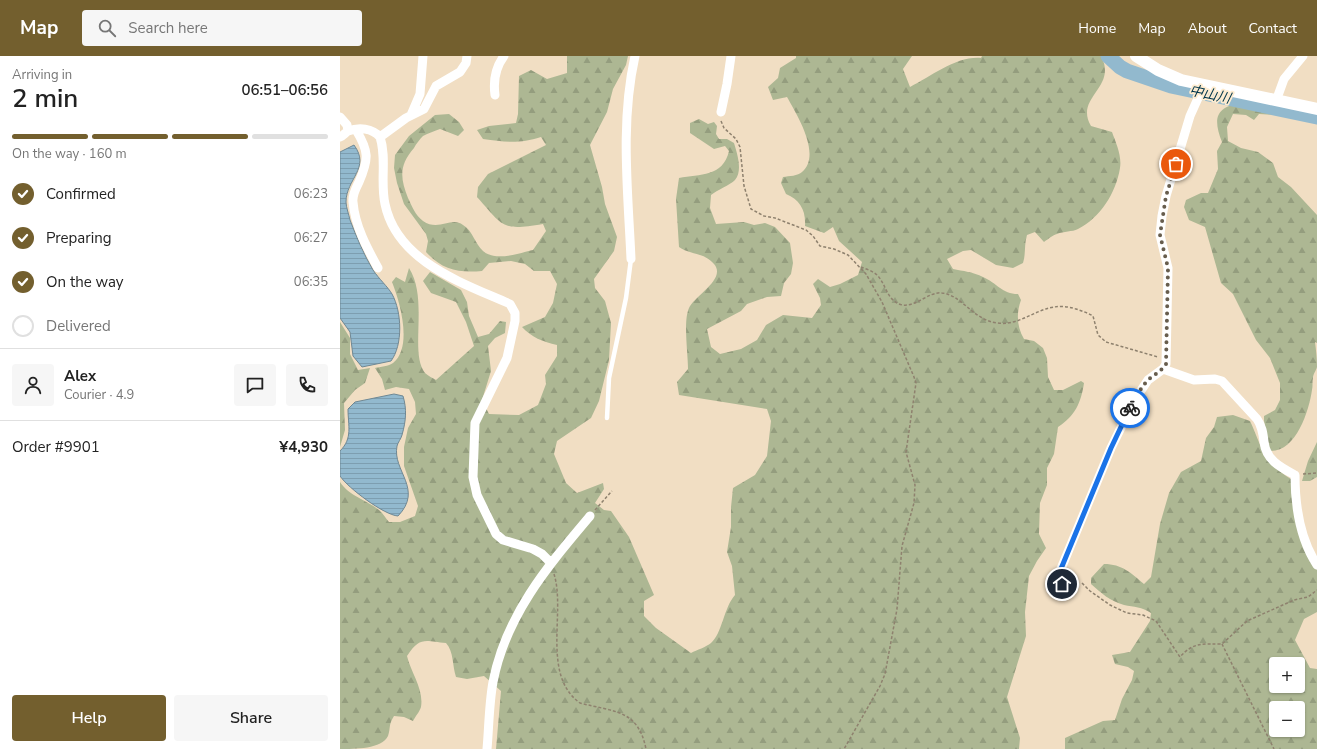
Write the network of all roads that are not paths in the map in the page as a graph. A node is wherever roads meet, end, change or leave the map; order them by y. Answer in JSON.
{"nodes":[{"id":1,"x":423,"y":56,"type":"edge"},
{"id":2,"x":467,"y":56,"type":"edge"},
{"id":3,"x":504,"y":56,"type":"edge"},
{"id":4,"x":635,"y":56,"type":"edge"},
{"id":5,"x":731,"y":56,"type":"edge"},
{"id":6,"x":1136,"y":56,"type":"edge"},
{"id":7,"x":1304,"y":56,"type":"edge"},
{"id":8,"x":1200,"y":91,"type":"junction"},
{"id":9,"x":495,"y":95,"type":"dead end"},
{"id":10,"x":1276,"y":101,"type":"junction"},
{"id":11,"x":1317,"y":109,"type":"edge"},
{"id":12,"x":720,"y":112,"type":"road end"},
{"id":13,"x":411,"y":115,"type":"junction"},
{"id":14,"x":340,"y":117,"type":"edge"},
{"id":15,"x":352,"y":131,"type":"junction"},
{"id":16,"x":340,"y":137,"type":"edge"},
{"id":17,"x":380,"y":137,"type":"junction"},
{"id":18,"x":631,"y":259,"type":"joint"},
{"id":19,"x":378,"y":268,"type":"dead end"},
{"id":20,"x":1163,"y":369,"type":"junction"},
{"id":21,"x":607,"y":418,"type":"dead end"},
{"id":22,"x":590,"y":516,"type":"road end"},
{"id":23,"x":550,"y":562,"type":"junction"},
{"id":24,"x":1317,"y":565,"type":"edge"},
{"id":25,"x":1075,"y":585,"type":"road end"},
{"id":26,"x":487,"y":749,"type":"edge"}],
"edges":[{"from":1,"to":13,"type":"street"},
{"from":2,"to":13,"type":"street"},
{"from":3,"to":9,"type":"street"},
{"from":4,"to":18,"type":"street"},
{"from":5,"to":12,"type":"street"},
{"from":6,"to":8,"type":"main road"},
{"from":7,"to":10,"type":"street"},
{"from":8,"to":10,"type":"main road"},
{"from":8,"to":20,"type":"street"},
{"from":10,"to":11,"type":"main road"},
{"from":13,"to":17,"type":"street"},
{"from":14,"to":15,"type":"street"},
{"from":15,"to":16,"type":"street"},
{"from":15,"to":17,"type":"street"},
{"from":15,"to":19,"type":"street"},
{"from":17,"to":23,"type":"street"},
{"from":18,"to":21,"type":"lane"},
{"from":20,"to":24,"type":"street"},
{"from":20,"to":25,"type":"street"},
{"from":22,"to":23,"type":"street"},
{"from":23,"to":26,"type":"street"}]}
